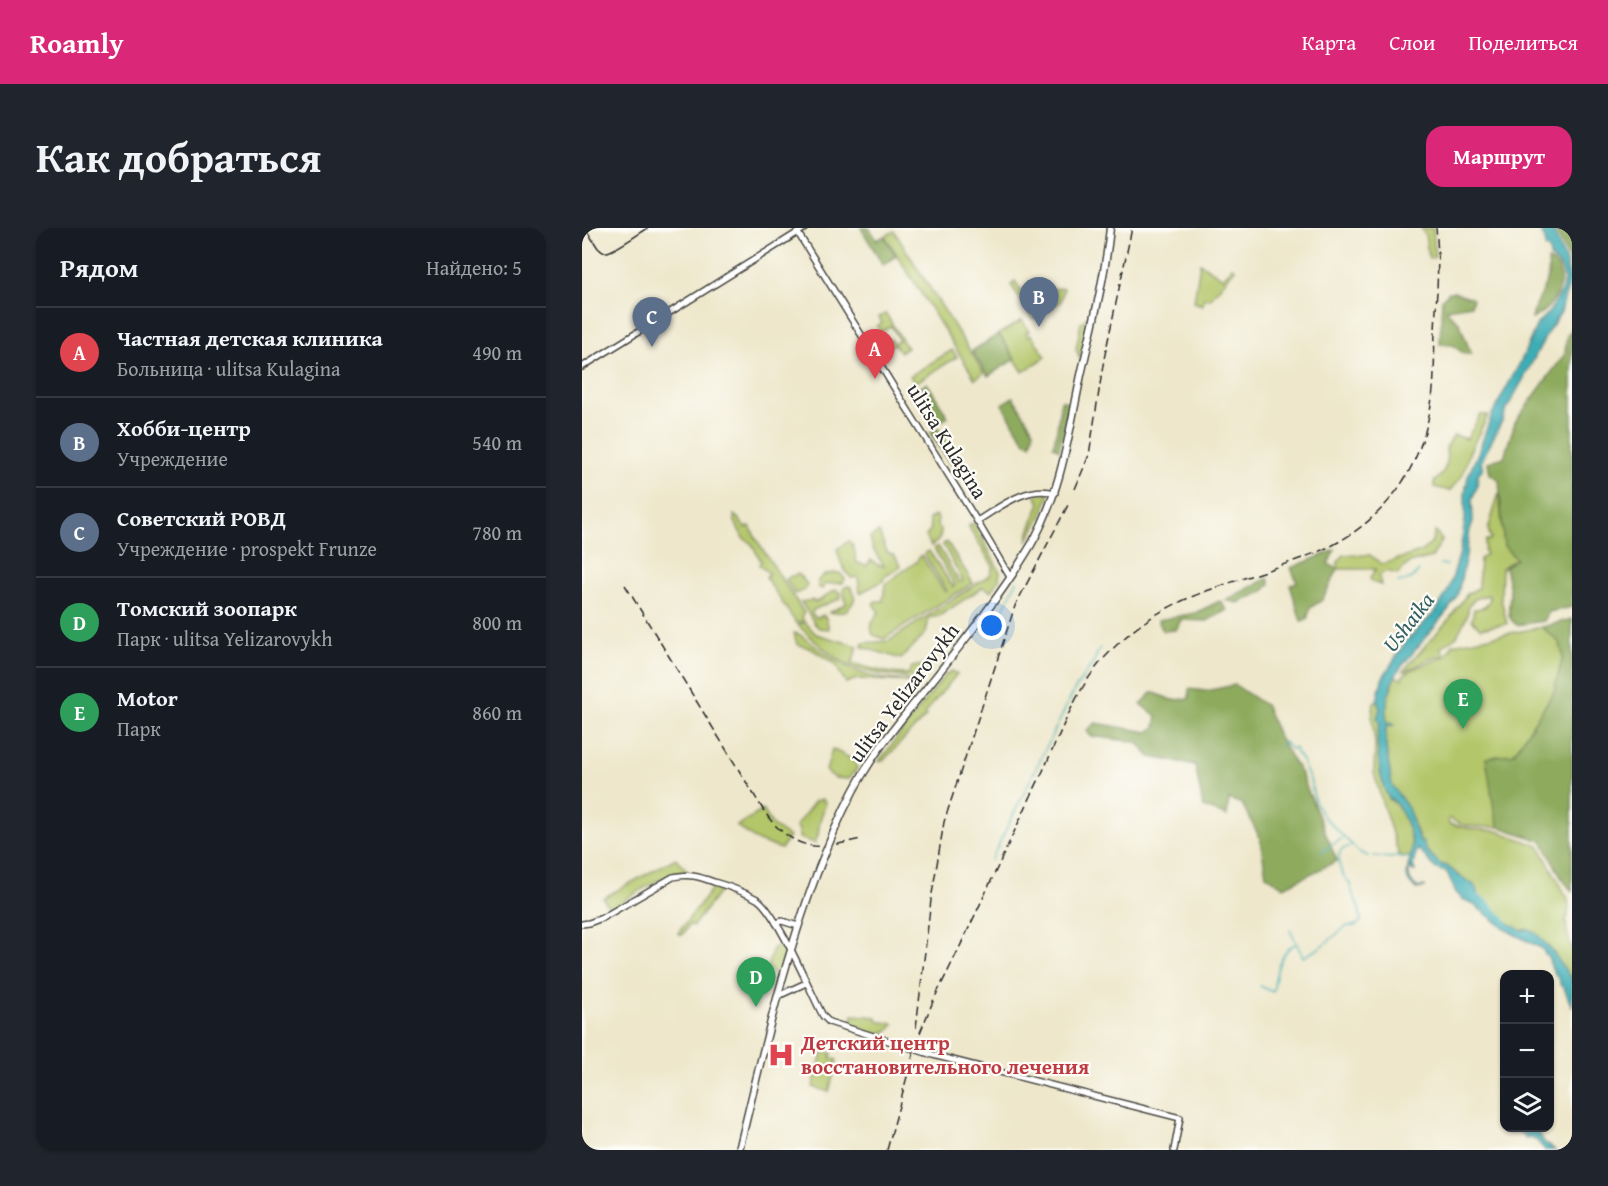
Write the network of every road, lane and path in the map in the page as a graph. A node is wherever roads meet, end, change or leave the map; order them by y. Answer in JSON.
{"nodes":[{"id":1,"x":805,"y":228,"type":"edge"},
{"id":2,"x":1110,"y":228,"type":"edge"},
{"id":3,"x":798,"y":232,"type":"junction"},
{"id":4,"x":582,"y":367,"type":"edge"},
{"id":5,"x":1055,"y":493,"type":"junction"},
{"id":6,"x":977,"y":521,"type":"junction"},
{"id":7,"x":1010,"y":577,"type":"junction"},
{"id":8,"x":776,"y":923,"type":"junction"},
{"id":9,"x":582,"y":924,"type":"edge"},
{"id":10,"x":798,"y":926,"type":"junction"},
{"id":11,"x":790,"y":951,"type":"junction"},
{"id":12,"x":806,"y":982,"type":"junction"},
{"id":13,"x":778,"y":996,"type":"junction"},
{"id":14,"x":739,"y":1150,"type":"edge"},
{"id":15,"x":1174,"y":1150,"type":"edge"}],
"edges":[{"from":1,"to":3,"type":"street"},
{"from":2,"to":5,"type":"main road","name":"ulitsa Yelizarovykh"},
{"from":3,"to":4,"type":"street"},
{"from":3,"to":6,"type":"street","name":"ulitsa Kulagina"},
{"from":5,"to":6,"type":"street"},
{"from":5,"to":7,"type":"main road","name":"ulitsa Yelizarovykh"},
{"from":6,"to":7,"type":"street","name":"ulitsa Kulagina"},
{"from":7,"to":10,"type":"main road","name":"ulitsa Yelizarovykh","bridge":true},
{"from":8,"to":9,"type":"street"},
{"from":8,"to":10,"type":"street"},
{"from":8,"to":11,"type":"street"},
{"from":10,"to":11,"type":"main road","name":"ulitsa Yelizarovykh"},
{"from":11,"to":12,"type":"street"},
{"from":11,"to":13,"type":"main road","name":"ulitsa Yelizarovykh"},
{"from":12,"to":13,"type":"street"},
{"from":12,"to":15,"type":"street"},
{"from":13,"to":14,"type":"main road","name":"ulitsa Yelizarovykh"}]}
